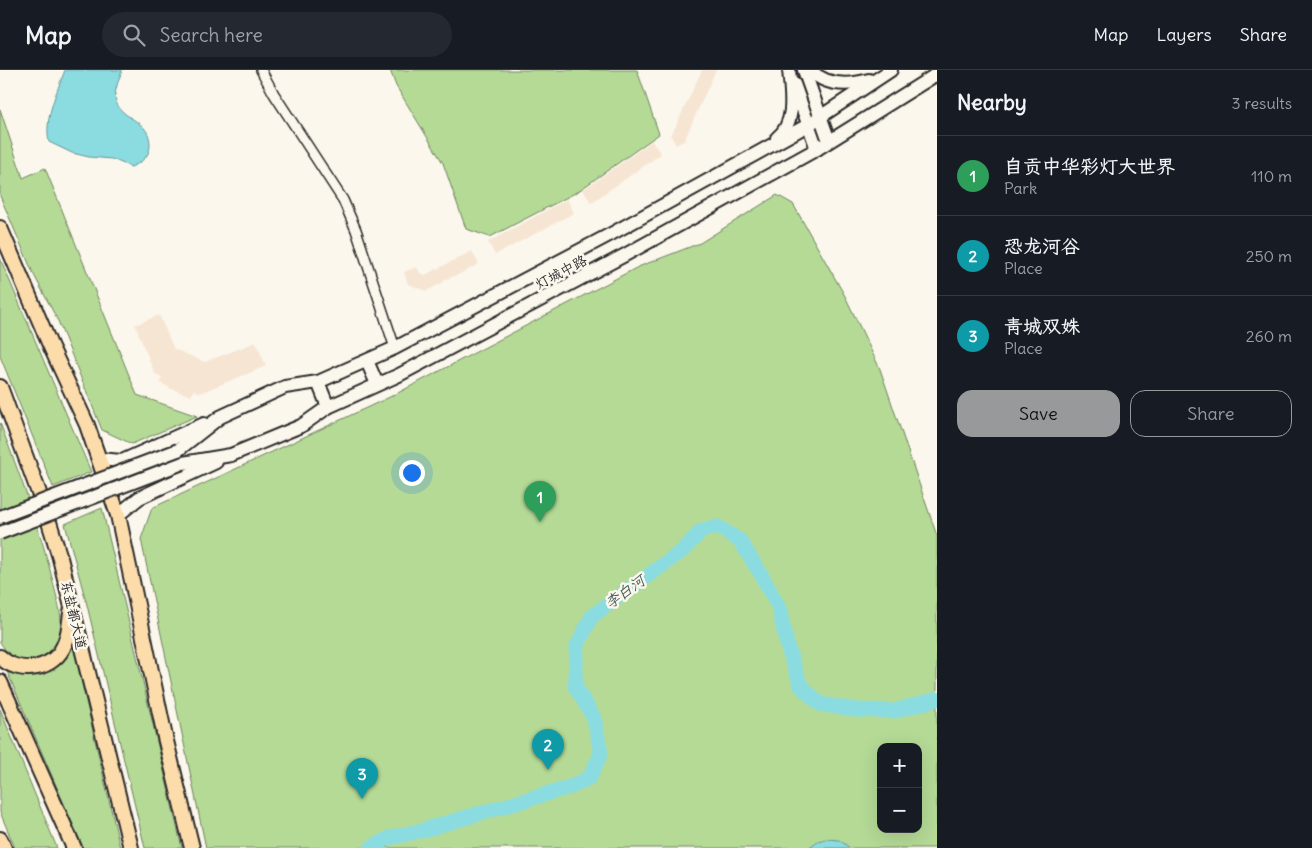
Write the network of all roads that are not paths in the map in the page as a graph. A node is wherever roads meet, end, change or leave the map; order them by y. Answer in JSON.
{"nodes":[{"id":1,"x":261,"y":70,"type":"edge"},
{"id":2,"x":789,"y":70,"type":"edge"},
{"id":3,"x":804,"y":70,"type":"edge"},
{"id":4,"x":810,"y":70,"type":"edge"},
{"id":5,"x":891,"y":70,"type":"edge"},
{"id":6,"x":937,"y":74,"type":"edge"},
{"id":7,"x":879,"y":78,"type":"junction"},
{"id":8,"x":820,"y":117,"type":"junction"},
{"id":9,"x":808,"y":125,"type":"junction"},
{"id":10,"x":829,"y":141,"type":"junction"},
{"id":11,"x":766,"y":148,"type":"junction"},
{"id":12,"x":817,"y":149,"type":"junction"},
{"id":13,"x":0,"y":228,"type":"edge"},
{"id":14,"x":395,"y":348,"type":"junction"},
{"id":15,"x":367,"y":361,"type":"junction"},
{"id":16,"x":318,"y":382,"type":"junction"},
{"id":17,"x":377,"y":384,"type":"junction"},
{"id":18,"x":0,"y":389,"type":"edge"},
{"id":19,"x":328,"y":406,"type":"junction"},
{"id":20,"x":220,"y":417,"type":"junction"},
{"id":21,"x":231,"y":454,"type":"junction"},
{"id":22,"x":98,"y":460,"type":"junction"},
{"id":23,"x":118,"y":515,"type":"junction"},
{"id":24,"x":0,"y":517,"type":"edge"},
{"id":25,"x":0,"y":533,"type":"edge"},
{"id":26,"x":73,"y":606,"type":"junction"},
{"id":27,"x":0,"y":657,"type":"edge"},
{"id":28,"x":0,"y":682,"type":"edge"},
{"id":29,"x":0,"y":839,"type":"edge"},
{"id":30,"x":4,"y":848,"type":"edge"},
{"id":31,"x":74,"y":848,"type":"edge"},
{"id":32,"x":131,"y":848,"type":"edge"},
{"id":33,"x":192,"y":848,"type":"edge"}],
"edges":[{"from":1,"to":14,"type":"street"},
{"from":2,"to":9,"type":"main road"},
{"from":2,"to":11,"type":"main road"},
{"from":3,"to":8,"type":"main road"},
{"from":4,"to":7,"type":"main road"},
{"from":5,"to":7,"type":"main road","name":"灯城中路"},
{"from":6,"to":10,"type":"main road","name":"灯城中路"},
{"from":7,"to":8,"type":"main road","name":"灯城中路"},
{"from":8,"to":9,"type":"main road","name":"灯城中路"},
{"from":8,"to":10,"type":"main road"},
{"from":9,"to":11,"type":"main road","name":"灯城中路"},
{"from":9,"to":12,"type":"main road"},
{"from":10,"to":12,"type":"main road","name":"灯城中路"},
{"from":11,"to":14,"type":"main road","name":"灯城中路"},
{"from":12,"to":17,"type":"main road","name":"灯城中路"},
{"from":13,"to":22,"type":"highway"},
{"from":14,"to":15,"type":"main road","name":"灯城中路"},
{"from":15,"to":16,"type":"main road","name":"灯城中路"},
{"from":15,"to":17,"type":"main road"},
{"from":16,"to":19,"type":"main road"},
{"from":16,"to":20,"type":"main road","name":"灯城中路"},
{"from":17,"to":19,"type":"main road","name":"灯城中路"},
{"from":18,"to":26,"type":"highway","name":"东盐都大道"},
{"from":19,"to":21,"type":"main road","name":"灯城中路"},
{"from":20,"to":22,"type":"main road"},
{"from":20,"to":24,"type":"main road","name":"灯城中路","bridge":true},
{"from":21,"to":23,"type":"main road"},
{"from":21,"to":25,"type":"main road","name":"灯城中路","bridge":true},
{"from":22,"to":23,"type":"highway"},
{"from":23,"to":33,"type":"highway"},
{"from":26,"to":27,"type":"highway"},
{"from":26,"to":32,"type":"highway","name":"东盐都大道"},
{"from":28,"to":31,"type":"highway"},
{"from":29,"to":30,"type":"highway"}]}
